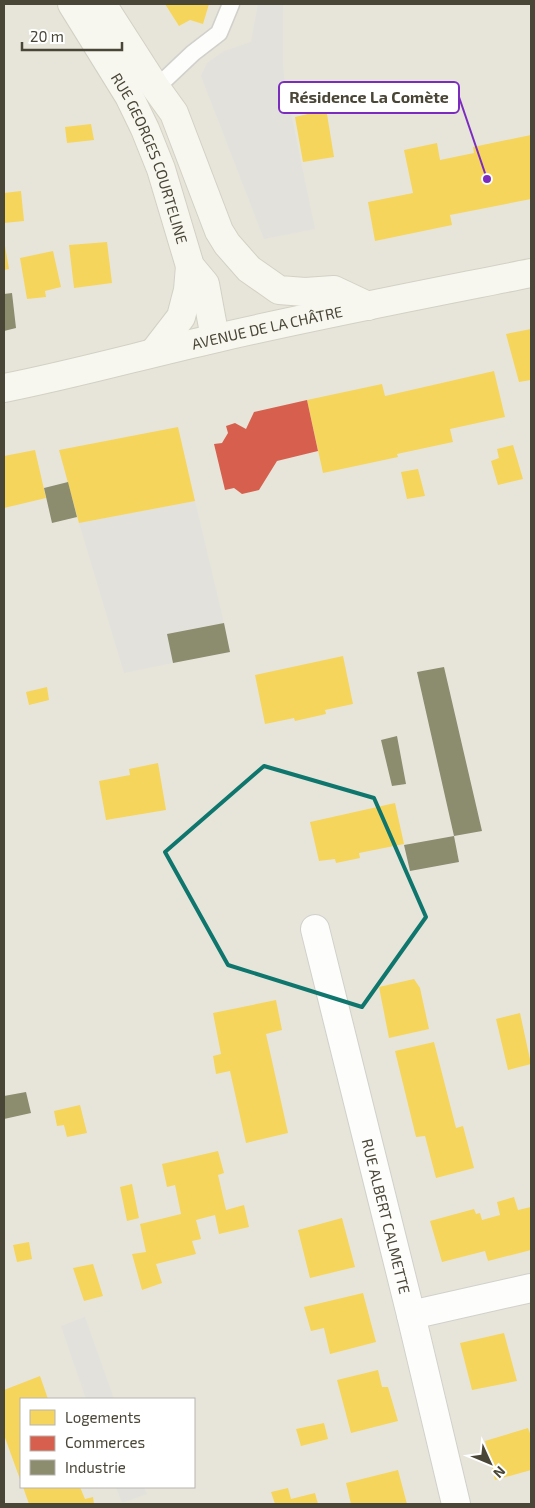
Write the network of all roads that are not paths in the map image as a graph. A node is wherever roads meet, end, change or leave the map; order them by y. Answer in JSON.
{"nodes":[{"id":1,"x":72,"y":4,"type":"edge"},
{"id":2,"x":102,"y":4,"type":"edge"},
{"id":3,"x":231,"y":4,"type":"edge"},
{"id":4,"x":156,"y":88,"type":"junction"},
{"id":5,"x":220,"y":231,"type":"junction"},
{"id":6,"x":531,"y":272,"type":"edge"},
{"id":7,"x":198,"y":275,"type":"junction"},
{"id":8,"x":368,"y":306,"type":"junction"},
{"id":9,"x":215,"y":338,"type":"junction"},
{"id":10,"x":154,"y":352,"type":"junction"},
{"id":11,"x":4,"y":388,"type":"edge"},
{"id":12,"x":315,"y":929,"type":"dead end"},
{"id":13,"x":531,"y":1288,"type":"edge"},
{"id":14,"x":411,"y":1315,"type":"junction"},
{"id":15,"x":456,"y":1504,"type":"edge"}],
"edges":[{"from":1,"to":7,"type":"street","name":"RUE GEORGES COURTELINE"},
{"from":2,"to":4,"type":"street","name":"RUE GEORGES COURTELINE"},
{"from":3,"to":4,"type":"lane"},
{"from":4,"to":5,"type":"street","name":"RUE GEORGES COURTELINE"},
{"from":5,"to":7,"type":"street","name":"RUE GEORGES COURTELINE"},
{"from":5,"to":8,"type":"street","name":"RUE GEORGES COURTELINE"},
{"from":6,"to":8,"type":"street","name":"AVENUE DE LA CHÂTRE"},
{"from":7,"to":9,"type":"street","name":"RUE GEORGES COURTELINE"},
{"from":7,"to":10,"type":"street","name":"RUE GEORGES COURTELINE"},
{"from":8,"to":9,"type":"street","name":"AVENUE DE LA CHÂTRE"},
{"from":9,"to":10,"type":"street","name":"AVENUE DE LA CHÂTRE"},
{"from":10,"to":11,"type":"street","name":"AVENUE DE LA CHÂTRE"},
{"from":12,"to":14,"type":"street","name":"RUE ALBERT CALMETTE"},
{"from":13,"to":14,"type":"street"},
{"from":14,"to":15,"type":"street","name":"RUE ALBERT CALMETTE"}]}
